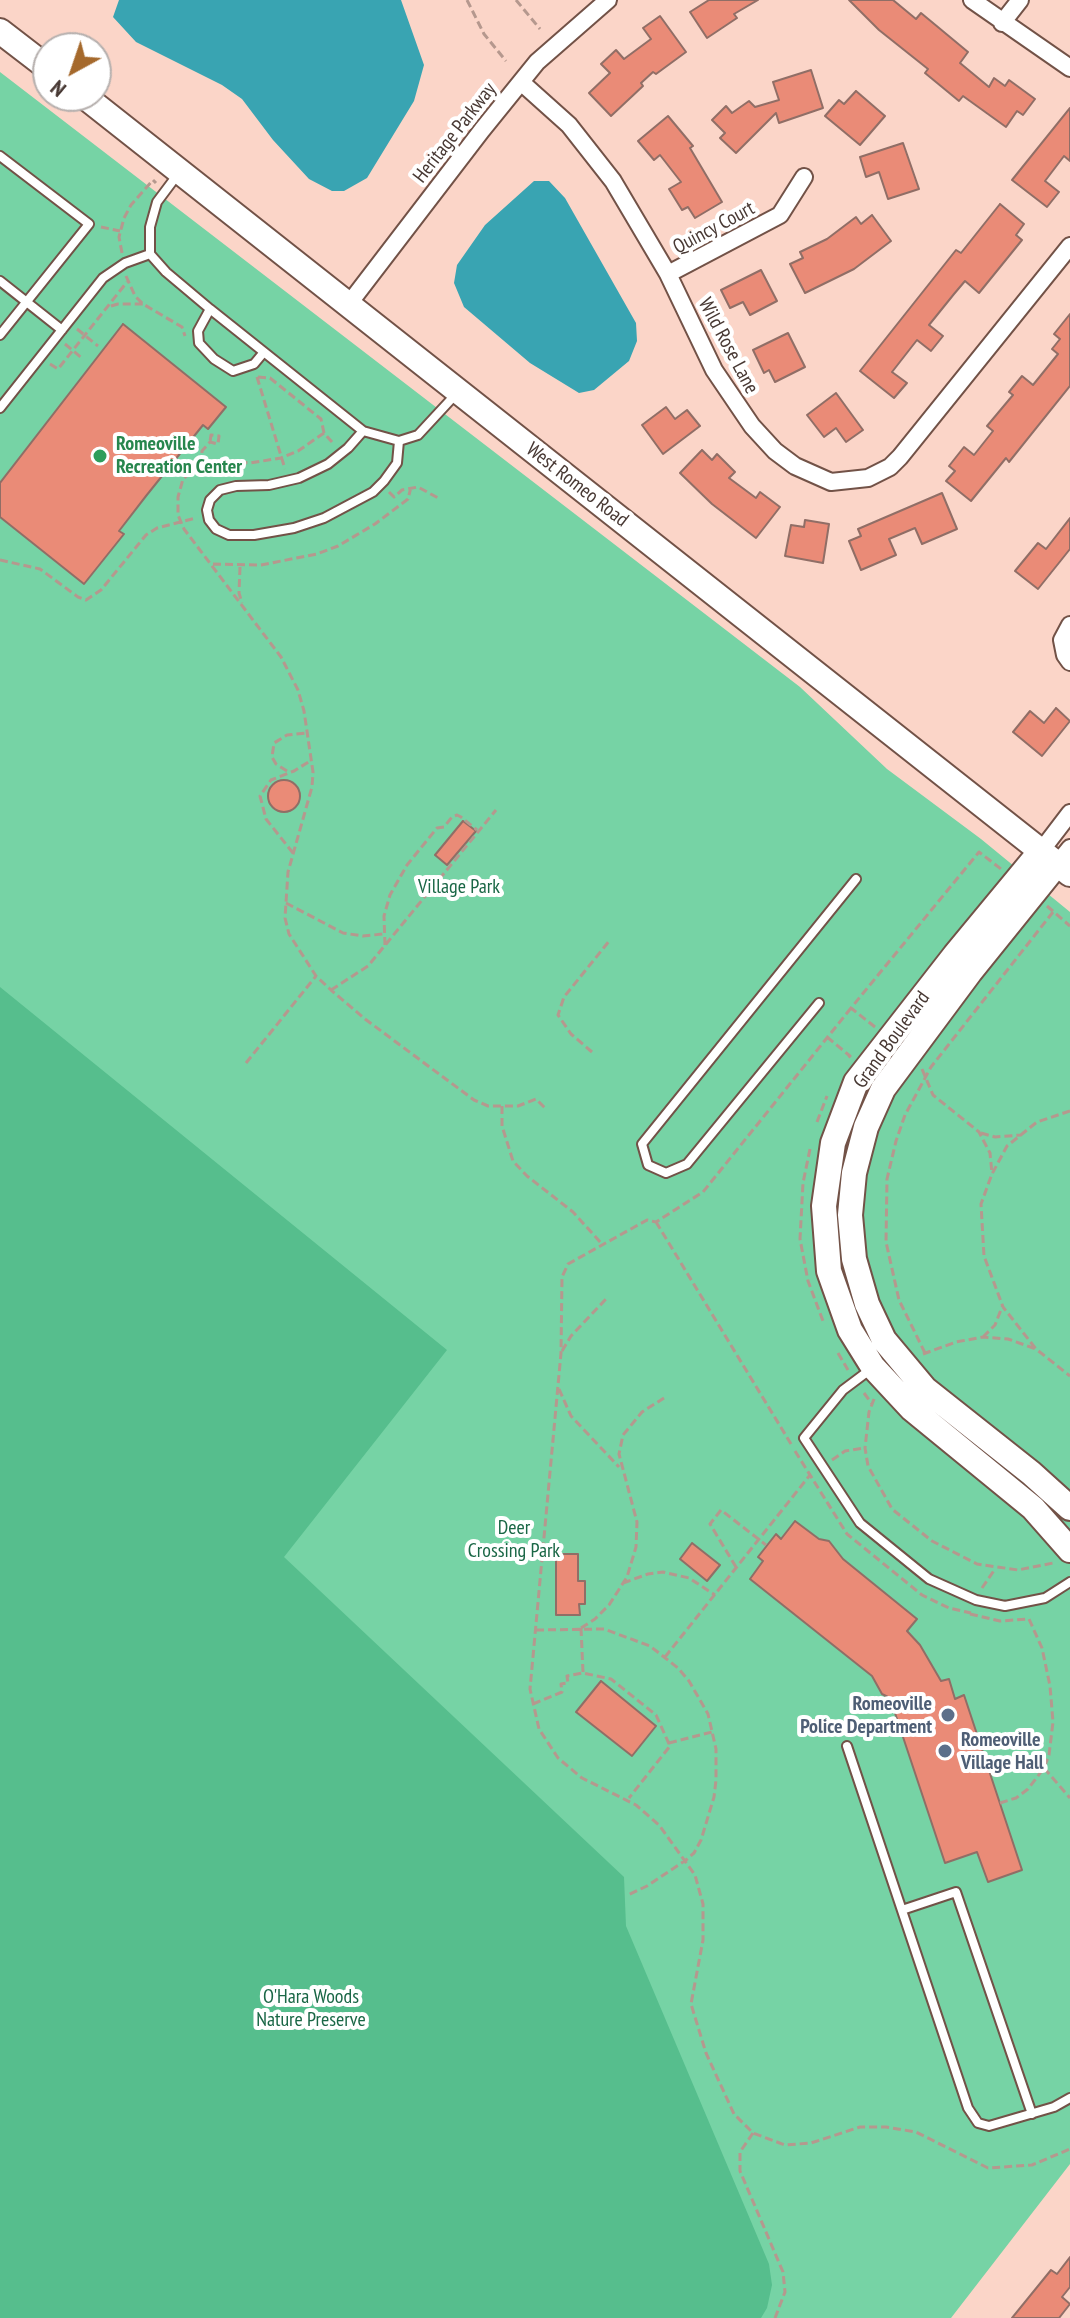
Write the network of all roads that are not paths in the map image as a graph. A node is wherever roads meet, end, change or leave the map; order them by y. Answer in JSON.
{"nodes":[{"id":1,"x":608,"y":0,"type":"edge"},
{"id":2,"x":972,"y":0,"type":"edge"},
{"id":3,"x":1020,"y":0,"type":"edge"},
{"id":4,"x":1002,"y":23,"type":"junction"},
{"id":5,"x":0,"y":31,"type":"edge"},
{"id":6,"x":32,"y":56,"type":"edge"},
{"id":7,"x":1070,"y":68,"type":"edge"},
{"id":8,"x":521,"y":82,"type":"junction"},
{"id":9,"x":101,"y":112,"type":"edge"},
{"id":10,"x":0,"y":156,"type":"edge"},
{"id":11,"x":804,"y":177,"type":"dead end"},
{"id":12,"x":173,"y":180,"type":"junction"},
{"id":13,"x":1070,"y":246,"type":"edge"},
{"id":14,"x":150,"y":254,"type":"junction"},
{"id":15,"x":668,"y":274,"type":"junction"},
{"id":16,"x":0,"y":281,"type":"edge"},
{"id":17,"x":26,"y":301,"type":"junction"},
{"id":18,"x":348,"y":305,"type":"junction"},
{"id":19,"x":210,"y":309,"type":"junction"},
{"id":20,"x":62,"y":330,"type":"junction"},
{"id":21,"x":0,"y":335,"type":"edge"},
{"id":22,"x":264,"y":352,"type":"junction"},
{"id":23,"x":458,"y":391,"type":"junction"},
{"id":24,"x":0,"y":408,"type":"edge"},
{"id":25,"x":363,"y":431,"type":"junction"},
{"id":26,"x":399,"y":441,"type":"junction"},
{"id":27,"x":1070,"y":625,"type":"edge"},
{"id":28,"x":1070,"y":662,"type":"edge"},
{"id":29,"x":1070,"y":813,"type":"edge"},
{"id":30,"x":1059,"y":859,"type":"edge"},
{"id":31,"x":856,"y":879,"type":"dead end"},
{"id":32,"x":819,"y":1003,"type":"dead end"},
{"id":33,"x":907,"y":1357,"type":"junction"},
{"id":34,"x":874,"y":1381,"type":"junction"},
{"id":35,"x":1070,"y":1508,"type":"edge"},
{"id":36,"x":1066,"y":1555,"type":"edge"},
{"id":37,"x":1070,"y":1582,"type":"edge"},
{"id":38,"x":847,"y":1746,"type":"dead end"},
{"id":39,"x":902,"y":1910,"type":"junction"},
{"id":40,"x":1070,"y":2098,"type":"edge"},
{"id":41,"x":1032,"y":2114,"type":"junction"}],
"edges":[{"from":1,"to":8,"type":"street","name":"Heritage Parkway"},
{"from":2,"to":4,"type":"street"},
{"from":3,"to":4,"type":"street"},
{"from":4,"to":7,"type":"street"},
{"from":5,"to":6,"type":"street"},
{"from":8,"to":15,"type":"street","name":"Wild Rose Lane"},
{"from":8,"to":18,"type":"street","name":"Heritage Parkway"},
{"from":9,"to":12,"type":"street","name":"West Romeo Road"},
{"from":10,"to":17,"type":"lane"},
{"from":11,"to":15,"type":"street","name":"Quincy Court"},
{"from":12,"to":14,"type":"lane"},
{"from":12,"to":18,"type":"street","name":"West Romeo Road"},
{"from":13,"to":15,"type":"street","name":"Wild Rose Lane"},
{"from":14,"to":19,"type":"lane"},
{"from":14,"to":20,"type":"lane"},
{"from":16,"to":17,"type":"lane"},
{"from":17,"to":20,"type":"lane"},
{"from":17,"to":21,"type":"lane"},
{"from":18,"to":23,"type":"street","name":"West Romeo Road"},
{"from":19,"to":22,"type":"lane"},
{"from":19,"to":22,"type":"lane"},
{"from":20,"to":24,"type":"lane"},
{"from":22,"to":25,"type":"lane"},
{"from":23,"to":26,"type":"lane"},
{"from":23,"to":30,"type":"street","name":"West Romeo Road"},
{"from":25,"to":26,"type":"lane"},
{"from":25,"to":26,"type":"lane"},
{"from":27,"to":28,"type":"street"},
{"from":29,"to":30,"type":"street"},
{"from":30,"to":33,"type":"street","name":"Grand Boulevard"},
{"from":30,"to":34,"type":"street","name":"Grand Boulevard"},
{"from":31,"to":32,"type":"lane"},
{"from":33,"to":34,"type":"lane"},
{"from":33,"to":35,"type":"street","name":"Grand Boulevard"},
{"from":34,"to":36,"type":"street","name":"Grand Boulevard"},
{"from":34,"to":37,"type":"lane"},
{"from":38,"to":39,"type":"lane"},
{"from":39,"to":41,"type":"lane"},
{"from":39,"to":41,"type":"lane"},
{"from":40,"to":41,"type":"lane"}]}
